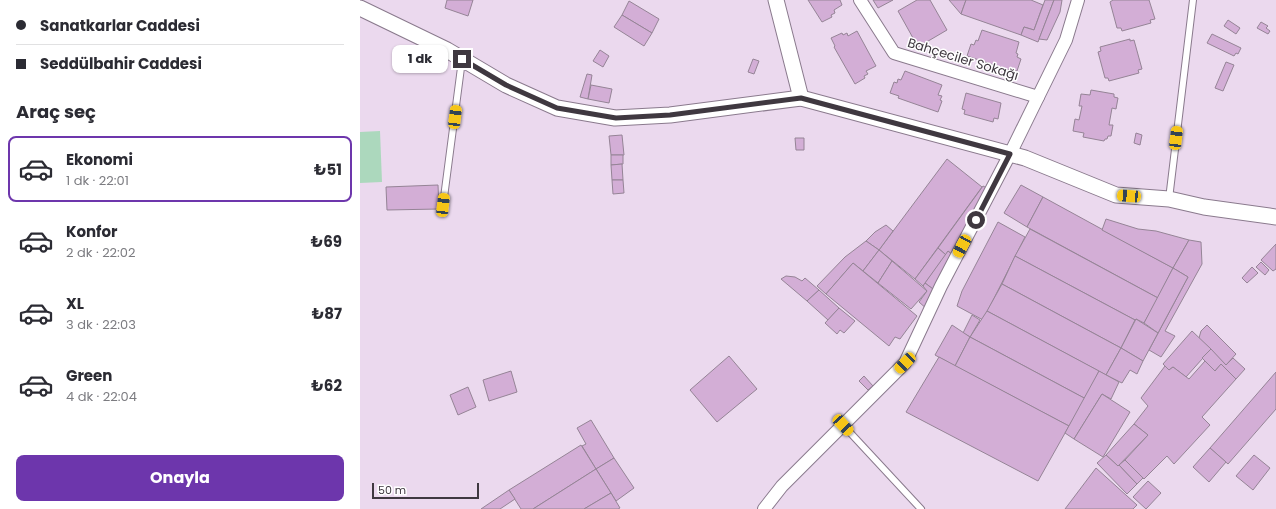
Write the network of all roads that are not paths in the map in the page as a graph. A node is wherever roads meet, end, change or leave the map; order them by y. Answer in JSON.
{"nodes":[{"id":1,"x":776,"y":0,"type":"edge"},
{"id":2,"x":860,"y":0,"type":"edge"},
{"id":3,"x":1078,"y":0,"type":"edge"},
{"id":4,"x":1193,"y":0,"type":"edge"},
{"id":5,"x":360,"y":8,"type":"edge"},
{"id":6,"x":462,"y":59,"type":"junction"},
{"id":7,"x":1038,"y":97,"type":"junction"},
{"id":8,"x":801,"y":98,"type":"junction"},
{"id":9,"x":1010,"y":154,"type":"junction"},
{"id":10,"x":1168,"y":199,"type":"junction"},
{"id":11,"x":443,"y":205,"type":"dead end"},
{"id":12,"x":1276,"y":217,"type":"edge"},
{"id":13,"x":843,"y":425,"type":"junction"},
{"id":14,"x":764,"y":509,"type":"edge"},
{"id":15,"x":921,"y":509,"type":"edge"}],
"edges":[{"from":1,"to":8,"type":"street"},
{"from":2,"to":7,"type":"street","name":"Bahçeciler Sokağı"},
{"from":3,"to":7,"type":"street"},
{"from":4,"to":10,"type":"lane"},
{"from":5,"to":6,"type":"street"},
{"from":6,"to":8,"type":"street"},
{"from":6,"to":11,"type":"lane"},
{"from":7,"to":9,"type":"street"},
{"from":8,"to":9,"type":"street"},
{"from":9,"to":10,"type":"street"},
{"from":9,"to":13,"type":"street"},
{"from":10,"to":12,"type":"street"},
{"from":13,"to":14,"type":"street"},
{"from":13,"to":15,"type":"lane"}]}
